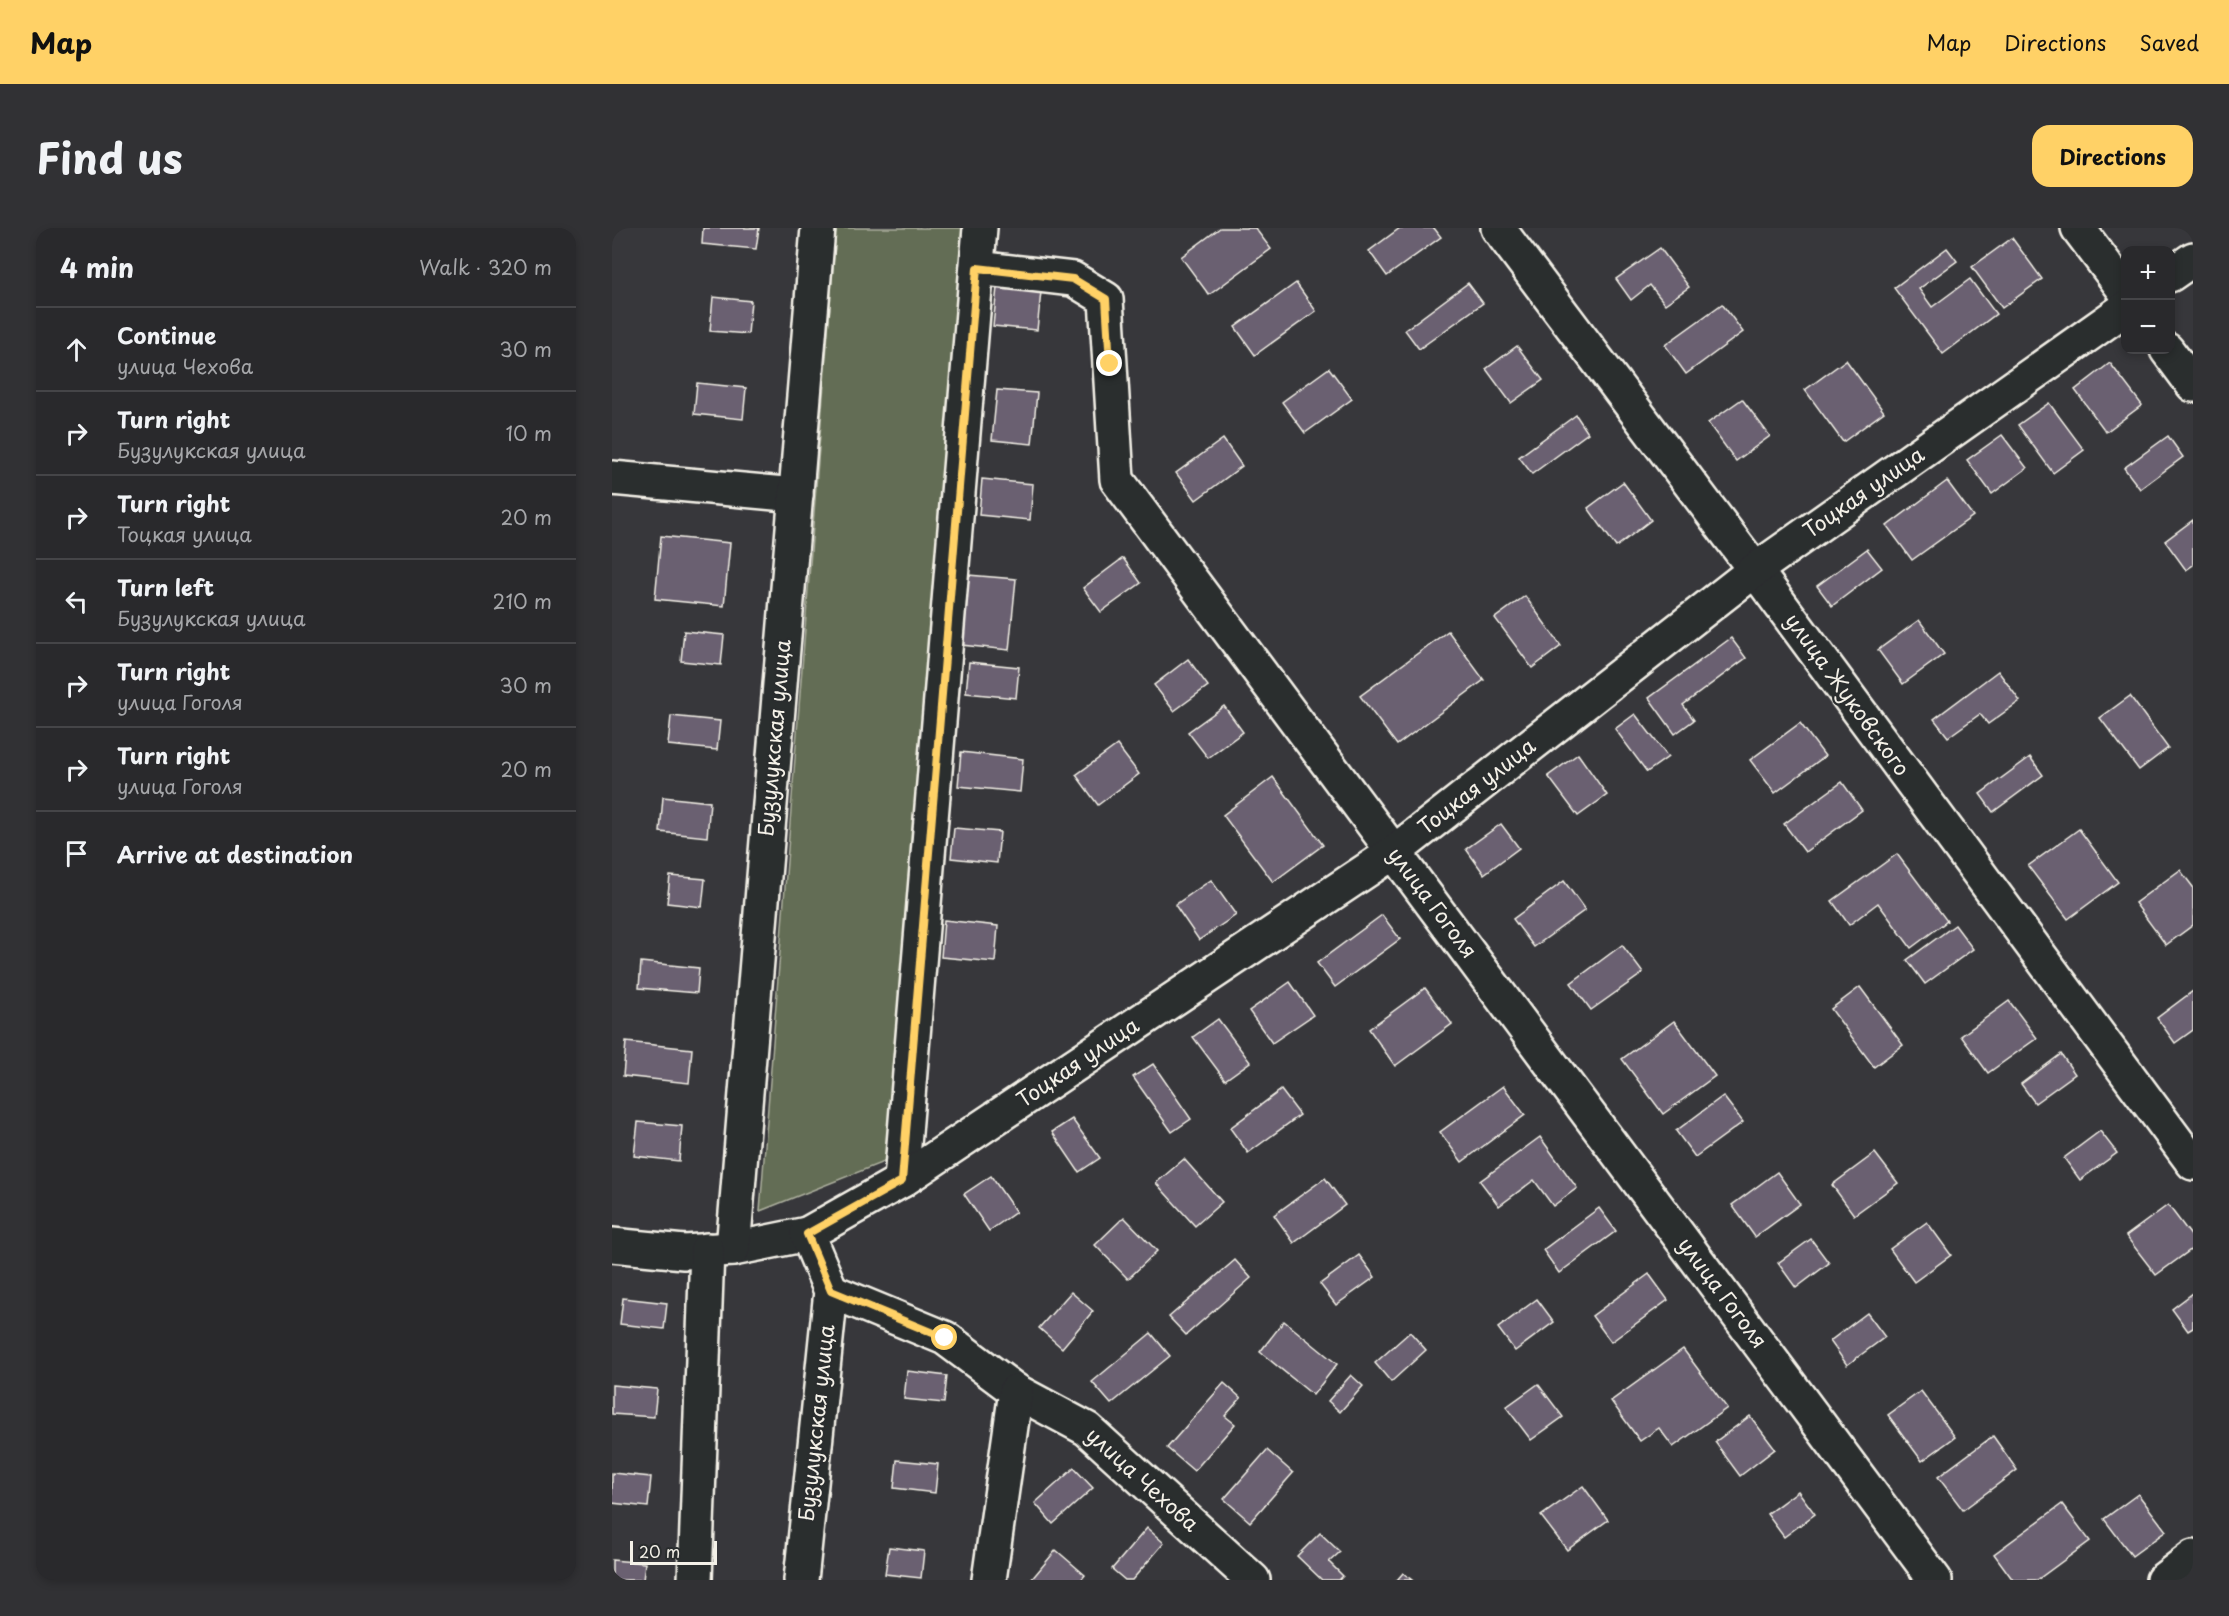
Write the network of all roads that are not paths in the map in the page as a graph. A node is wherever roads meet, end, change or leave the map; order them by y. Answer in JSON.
{"nodes":[{"id":1,"x":818,"y":228,"type":"edge"},
{"id":2,"x":980,"y":228,"type":"edge"},
{"id":3,"x":1498,"y":228,"type":"edge"},
{"id":4,"x":2078,"y":228,"type":"edge"},
{"id":5,"x":2193,"y":259,"type":"edge"},
{"id":6,"x":977,"y":268,"type":"junction"},
{"id":7,"x":2175,"y":272,"type":"edge"},
{"id":8,"x":2121,"y":285,"type":"edge"},
{"id":9,"x":2121,"y":312,"type":"edge"},
{"id":10,"x":2170,"y":354,"type":"edge"},
{"id":11,"x":2193,"y":385,"type":"edge"},
{"id":12,"x":612,"y":478,"type":"edge"},
{"id":13,"x":796,"y":495,"type":"junction"},
{"id":14,"x":1755,"y":570,"type":"junction"},
{"id":15,"x":1394,"y":852,"type":"junction"},
{"id":16,"x":2193,"y":1163,"type":"edge"},
{"id":17,"x":902,"y":1181,"type":"junction"},
{"id":18,"x":807,"y":1234,"type":"junction"},
{"id":19,"x":612,"y":1245,"type":"edge"},
{"id":20,"x":720,"y":1250,"type":"junction"},
{"id":21,"x":831,"y":1291,"type":"junction"},
{"id":22,"x":1016,"y":1391,"type":"junction"},
{"id":23,"x":2193,"y":1557,"type":"edge"},
{"id":24,"x":695,"y":1580,"type":"edge"},
{"id":25,"x":801,"y":1580,"type":"edge"},
{"id":26,"x":989,"y":1580,"type":"edge"},
{"id":27,"x":1254,"y":1580,"type":"edge"},
{"id":28,"x":1935,"y":1580,"type":"edge"},
{"id":29,"x":2163,"y":1580,"type":"edge"}],
"edges":[{"from":1,"to":13,"type":"street","name":"Бузулукская улица"},
{"from":2,"to":6,"type":"street"},
{"from":3,"to":14,"type":"street","name":"улица Жуковского"},
{"from":4,"to":8,"type":"street"},
{"from":5,"to":7,"type":"street"},
{"from":6,"to":15,"type":"street","name":"улица Гоголя"},
{"from":6,"to":17,"type":"street"},
{"from":9,"to":14,"type":"street","name":"Тоцкая улица"},
{"from":10,"to":11,"type":"street"},
{"from":12,"to":13,"type":"street"},
{"from":13,"to":20,"type":"street","name":"Бузулукская улица"},
{"from":14,"to":15,"type":"street","name":"Тоцкая улица"},
{"from":14,"to":16,"type":"street","name":"улица Жуковского"},
{"from":15,"to":17,"type":"street","name":"Тоцкая улица"},
{"from":15,"to":28,"type":"street","name":"улица Гоголя"},
{"from":17,"to":18,"type":"street","name":"Тоцкая улица"},
{"from":18,"to":20,"type":"street","name":"Тоцкая улица"},
{"from":18,"to":21,"type":"street","name":"Бузулукская улица"},
{"from":19,"to":20,"type":"street","name":"Тоцкая улица"},
{"from":20,"to":24,"type":"street","name":"Бузулукская улица"},
{"from":21,"to":22,"type":"street","name":"улица Чехова"},
{"from":21,"to":25,"type":"street","name":"Бузулукская улица"},
{"from":22,"to":26,"type":"street"},
{"from":22,"to":27,"type":"street","name":"улица Чехова"},
{"from":23,"to":29,"type":"street"}]}
